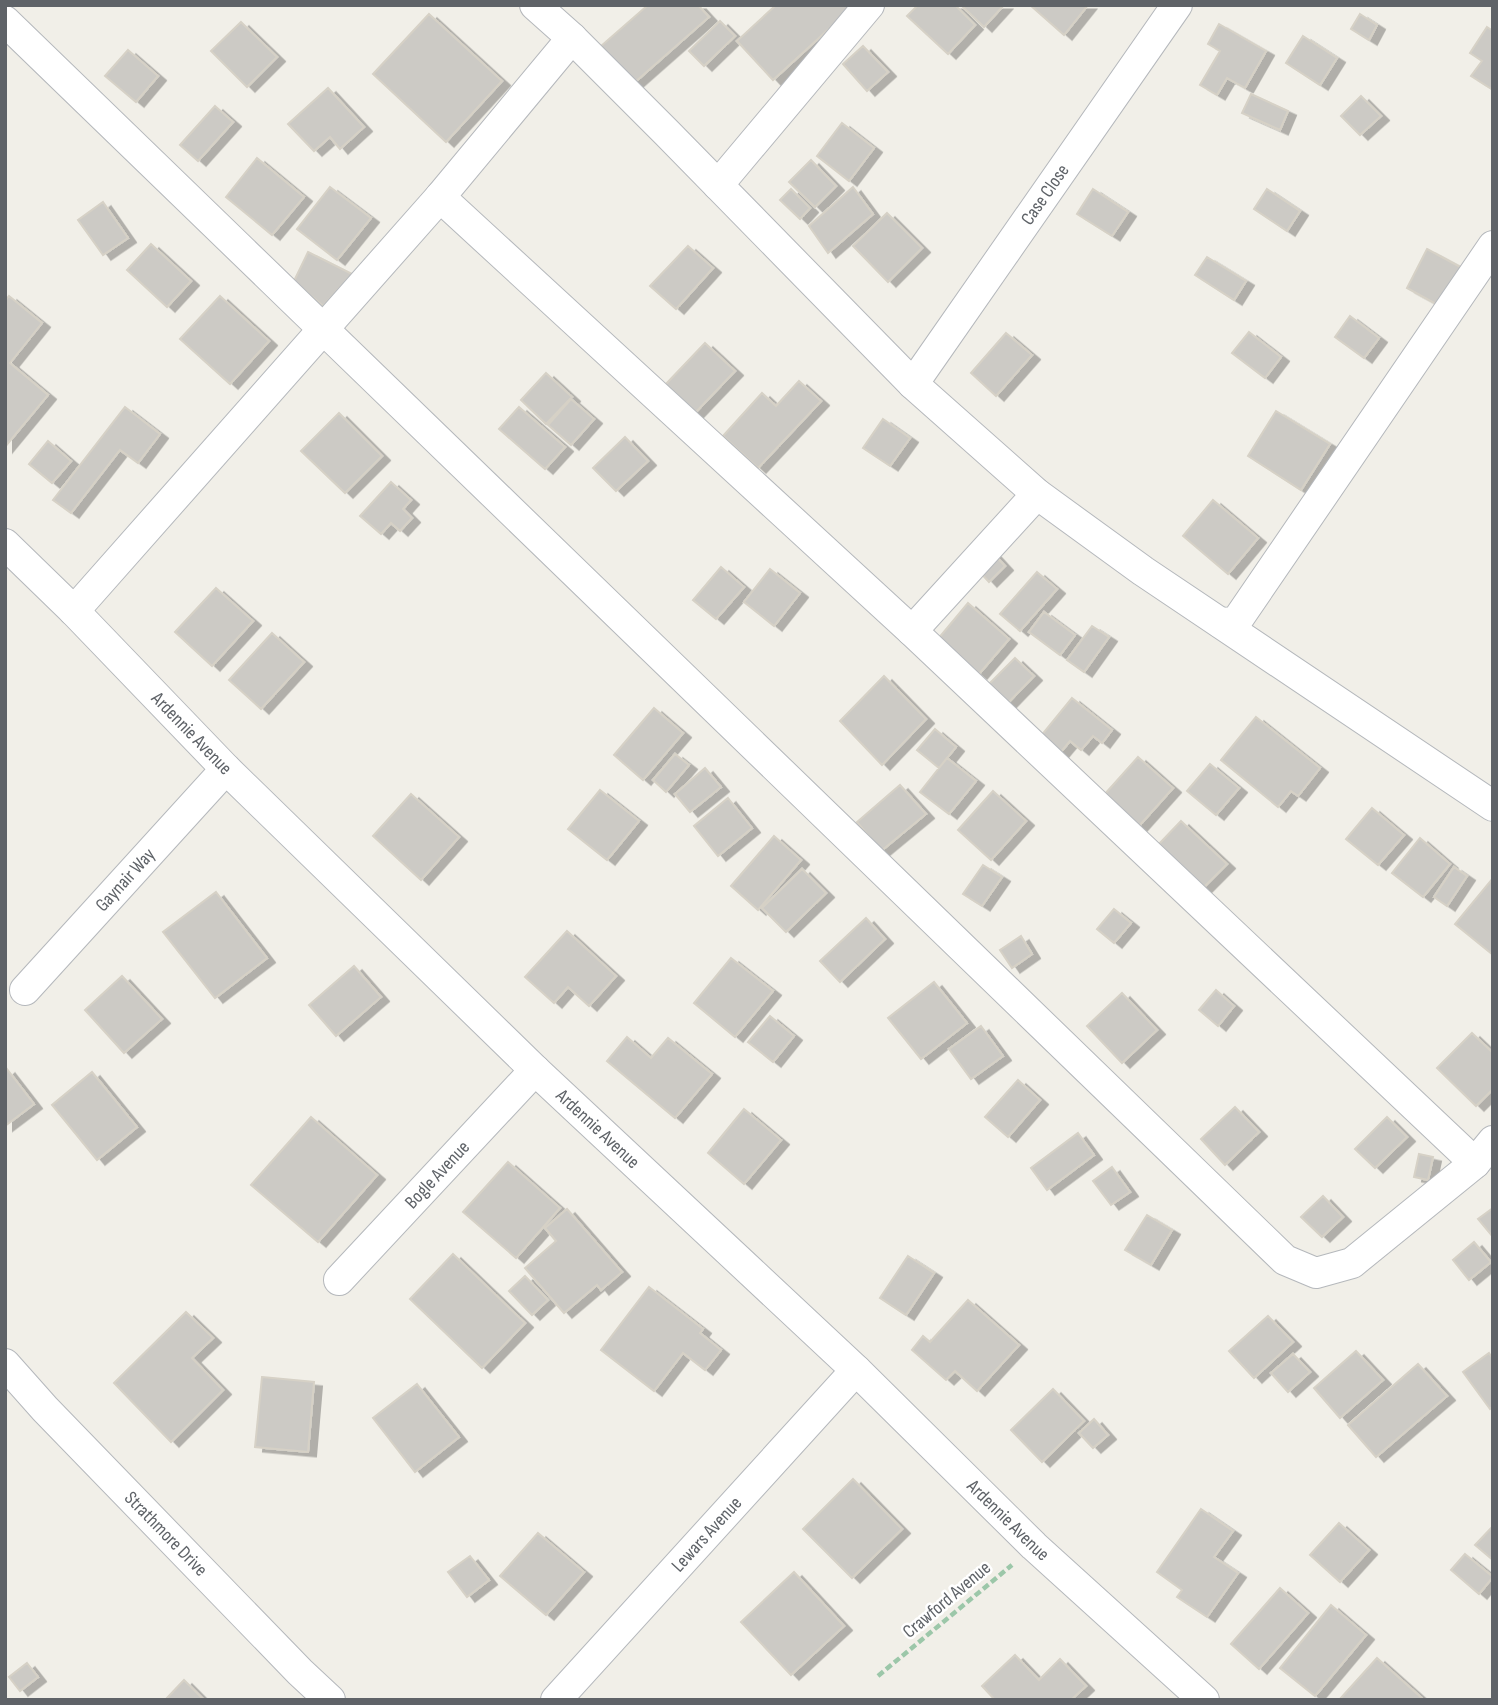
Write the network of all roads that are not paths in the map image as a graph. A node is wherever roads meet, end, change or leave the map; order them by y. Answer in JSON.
{"nodes":[{"id":1,"x":869,"y":5,"type":"edge"},
{"id":2,"x":1177,"y":5,"type":"edge"},
{"id":3,"x":558,"y":17,"type":"edge"},
{"id":4,"x":5,"y":21,"type":"edge"},
{"id":5,"x":719,"y":185,"type":"junction"},
{"id":6,"x":440,"y":197,"type":"junction"},
{"id":7,"x":1493,"y":246,"type":"edge"},
{"id":8,"x":323,"y":328,"type":"junction"},
{"id":9,"x":913,"y":384,"type":"junction"},
{"id":10,"x":1037,"y":494,"type":"junction"},
{"id":11,"x":5,"y":544,"type":"edge"},
{"id":12,"x":74,"y":611,"type":"junction"},
{"id":13,"x":1221,"y":623,"type":"junction"},
{"id":14,"x":912,"y":631,"type":"junction"},
{"id":15,"x":226,"y":769,"type":"junction"},
{"id":16,"x":1493,"y":806,"type":"edge"},
{"id":17,"x":26,"y":990,"type":"dead end"},
{"id":18,"x":535,"y":1070,"type":"junction"},
{"id":19,"x":1484,"y":1152,"type":"edge"},
{"id":20,"x":339,"y":1280,"type":"dead end"},
{"id":21,"x":5,"y":1364,"type":"edge"},
{"id":22,"x":856,"y":1370,"type":"junction"},
{"id":23,"x":330,"y":1700,"type":"edge"},
{"id":24,"x":556,"y":1700,"type":"edge"},
{"id":25,"x":1204,"y":1700,"type":"edge"}],
"edges":[{"from":1,"to":5,"type":"street"},
{"from":2,"to":9,"type":"street","name":"Case Close"},
{"from":3,"to":5,"type":"street"},
{"from":3,"to":6,"type":"street"},
{"from":4,"to":8,"type":"street"},
{"from":5,"to":9,"type":"street"},
{"from":6,"to":8,"type":"street"},
{"from":6,"to":14,"type":"street"},
{"from":7,"to":13,"type":"street"},
{"from":8,"to":12,"type":"street"},
{"from":8,"to":19,"type":"street"},
{"from":9,"to":10,"type":"street"},
{"from":10,"to":13,"type":"street"},
{"from":10,"to":14,"type":"street"},
{"from":11,"to":12,"type":"street","name":"Ardennie Avenue"},
{"from":12,"to":15,"type":"street","name":"Ardennie Avenue"},
{"from":13,"to":16,"type":"street"},
{"from":14,"to":19,"type":"street"},
{"from":15,"to":17,"type":"street","name":"Gaynair Way"},
{"from":15,"to":18,"type":"street","name":"Ardennie Avenue"},
{"from":18,"to":20,"type":"street","name":"Bogle Avenue"},
{"from":18,"to":22,"type":"street","name":"Ardennie Avenue"},
{"from":21,"to":23,"type":"street","name":"Strathmore Drive"},
{"from":22,"to":24,"type":"street","name":"Lewars Avenue"},
{"from":22,"to":25,"type":"street","name":"Ardennie Avenue"}]}
